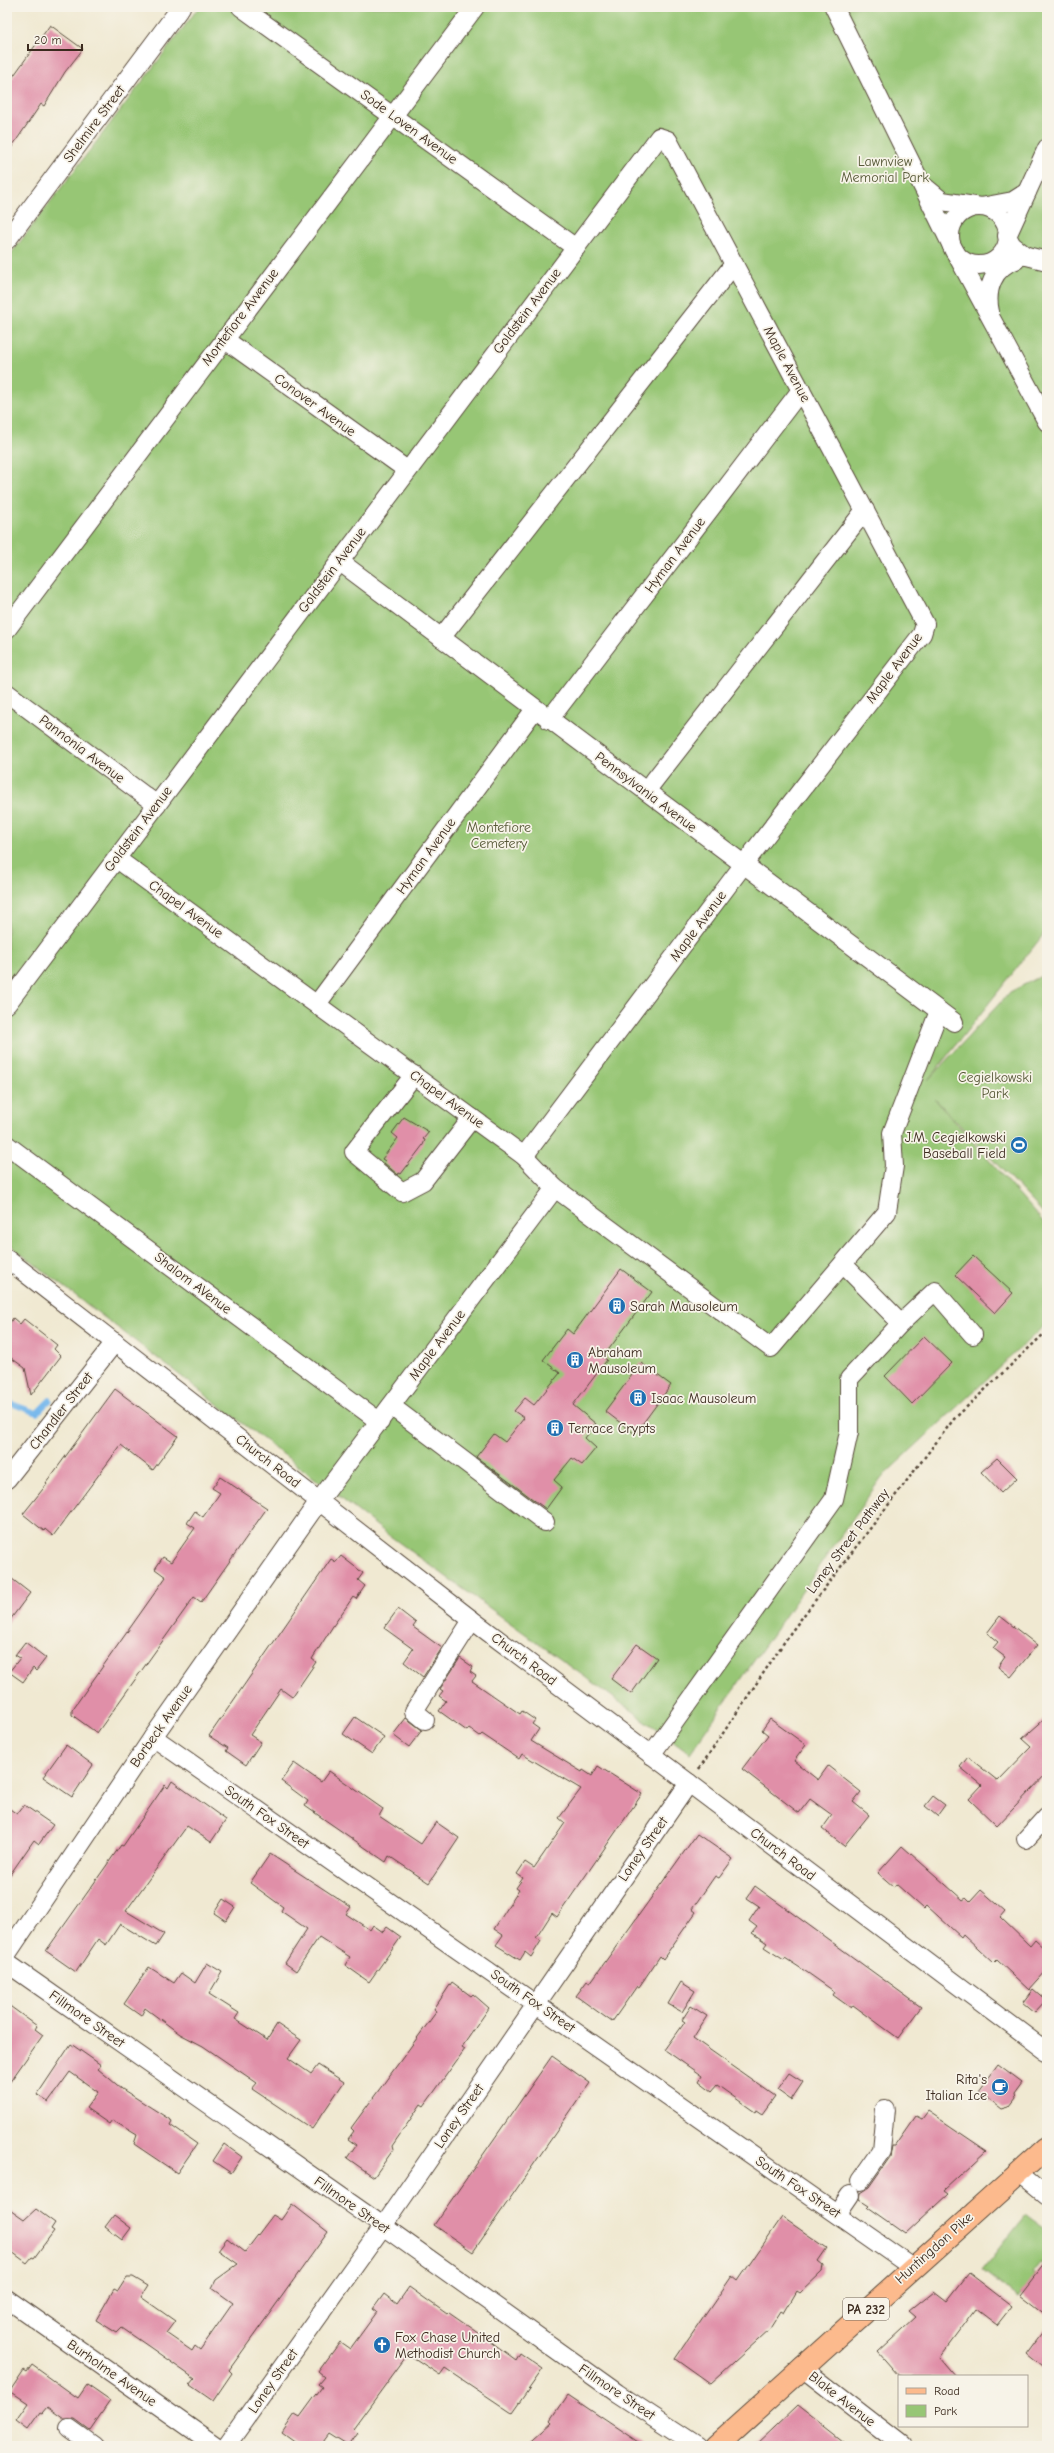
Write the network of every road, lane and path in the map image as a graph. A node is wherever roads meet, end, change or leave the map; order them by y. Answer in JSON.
{"nodes":[{"id":1,"x":181,"y":7,"type":"edge"},
{"id":2,"x":241,"y":7,"type":"edge"},
{"id":3,"x":475,"y":7,"type":"edge"},
{"id":4,"x":834,"y":7,"type":"edge"},
{"id":5,"x":392,"y":115,"type":"junction"},
{"id":6,"x":659,"y":137,"type":"joint"},
{"id":7,"x":1047,"y":148,"type":"edge"},
{"id":8,"x":921,"y":184,"type":"junction"},
{"id":9,"x":1027,"y":192,"type":"junction"},
{"id":10,"x":981,"y":207,"type":"junction"},
{"id":11,"x":7,"y":240,"type":"edge"},
{"id":12,"x":1005,"y":243,"type":"junction"},
{"id":13,"x":952,"y":246,"type":"junction"},
{"id":14,"x":576,"y":248,"type":"junction"},
{"id":15,"x":1026,"y":256,"type":"junction"},
{"id":16,"x":1047,"y":261,"type":"edge"},
{"id":17,"x":734,"y":264,"type":"junction"},
{"id":18,"x":991,"y":320,"type":"junction"},
{"id":19,"x":224,"y":339,"type":"junction"},
{"id":20,"x":801,"y":390,"type":"junction"},
{"id":21,"x":1047,"y":422,"type":"edge"},
{"id":22,"x":407,"y":470,"type":"junction"},
{"id":23,"x":864,"y":510,"type":"junction"},
{"id":24,"x":339,"y":561,"type":"junction"},
{"id":25,"x":7,"y":629,"type":"edge"},
{"id":26,"x":441,"y":638,"type":"junction"},
{"id":27,"x":7,"y":693,"type":"edge"},
{"id":28,"x":535,"y":709,"type":"junction"},
{"id":29,"x":549,"y":720,"type":"junction"},
{"id":30,"x":646,"y":791,"type":"junction"},
{"id":31,"x":157,"y":805,"type":"junction"},
{"id":32,"x":117,"y":859,"type":"junction"},
{"id":33,"x":744,"y":864,"type":"junction"},
{"id":34,"x":7,"y":1004,"type":"edge"},
{"id":35,"x":317,"y":1004,"type":"junction"},
{"id":36,"x":939,"y":1011,"type":"junction"},
{"id":37,"x":954,"y":1022,"type":"dead end"},
{"id":38,"x":414,"y":1075,"type":"junction"},
{"id":39,"x":472,"y":1118,"type":"junction"},
{"id":40,"x":7,"y":1145,"type":"edge"},
{"id":41,"x":524,"y":1156,"type":"junction"},
{"id":42,"x":555,"y":1188,"type":"junction"},
{"id":43,"x":7,"y":1259,"type":"edge"},
{"id":44,"x":843,"y":1264,"type":"junction"},
{"id":45,"x":901,"y":1323,"type":"junction"},
{"id":46,"x":1047,"y":1331,"type":"edge"},
{"id":47,"x":973,"y":1335,"type":"dead end"},
{"id":48,"x":115,"y":1342,"type":"junction"},
{"id":49,"x":391,"y":1406,"type":"junction"},
{"id":50,"x":380,"y":1422,"type":"junction"},
{"id":51,"x":7,"y":1479,"type":"edge"},
{"id":52,"x":319,"y":1501,"type":"junction"},
{"id":53,"x":546,"y":1522,"type":"dead end"},
{"id":54,"x":472,"y":1620,"type":"junction"},
{"id":55,"x":426,"y":1720,"type":"dead end"},
{"id":56,"x":153,"y":1737,"type":"junction"},
{"id":57,"x":651,"y":1754,"type":"junction"},
{"id":58,"x":689,"y":1783,"type":"junction"},
{"id":59,"x":1047,"y":1816,"type":"edge"},
{"id":60,"x":1026,"y":1839,"type":"dead end"},
{"id":61,"x":7,"y":1954,"type":"edge"},
{"id":62,"x":7,"y":1963,"type":"edge"},
{"id":63,"x":537,"y":2003,"type":"junction"},
{"id":64,"x":1047,"y":2052,"type":"edge"},
{"id":65,"x":885,"y":2109,"type":"dead end"},
{"id":66,"x":1047,"y":2148,"type":"edge"},
{"id":67,"x":1019,"y":2173,"type":"junction"},
{"id":68,"x":1047,"y":2196,"type":"edge"},
{"id":69,"x":837,"y":2214,"type":"junction"},
{"id":70,"x":383,"y":2226,"type":"junction"},
{"id":71,"x":912,"y":2267,"type":"junction"},
{"id":72,"x":7,"y":2299,"type":"edge"},
{"id":73,"x":801,"y":2367,"type":"junction"},
{"id":74,"x":69,"y":2428,"type":"dead end"},
{"id":75,"x":94,"y":2446,"type":"edge"},
{"id":76,"x":216,"y":2446,"type":"edge"},
{"id":77,"x":226,"y":2446,"type":"edge"},
{"id":78,"x":698,"y":2446,"type":"edge"},
{"id":79,"x":716,"y":2446,"type":"edge"},
{"id":80,"x":903,"y":2446,"type":"edge"}],
"edges":[{"from":1,"to":11,"type":"street","name":"Shelmire Street"},
{"from":2,"to":5,"type":"street","name":"Sode Loven Avenue"},
{"from":3,"to":5,"type":"street","name":"Montefiore Avvenue"},
{"from":4,"to":8,"type":"street"},
{"from":5,"to":14,"type":"street","name":"Sode Loven Avenue"},
{"from":5,"to":19,"type":"street","name":"Montefiore Avvenue"},
{"from":6,"to":14,"type":"street","name":"Goldstein Avenue"},
{"from":6,"to":17,"type":"street","name":"Maple Avenue"},
{"from":7,"to":9,"type":"street"},
{"from":8,"to":10,"type":"street"},
{"from":8,"to":13,"type":"street"},
{"from":9,"to":10,"type":"street"},
{"from":9,"to":12,"type":"street"},
{"from":10,"to":12,"type":"street"},
{"from":10,"to":13,"type":"street"},
{"from":12,"to":13,"type":"street"},
{"from":12,"to":15,"type":"street"},
{"from":13,"to":18,"type":"street"},
{"from":14,"to":22,"type":"street","name":"Goldstein Avenue"},
{"from":15,"to":16,"type":"street"},
{"from":15,"to":18,"type":"street"},
{"from":17,"to":20,"type":"street","name":"Maple Avenue"},
{"from":17,"to":26,"type":"street"},
{"from":18,"to":21,"type":"street"},
{"from":19,"to":22,"type":"street","name":"Conover Avenue"},
{"from":19,"to":25,"type":"street","name":"Montefiore Avvenue"},
{"from":20,"to":23,"type":"street","name":"Maple Avenue"},
{"from":20,"to":29,"type":"street","name":"Hyman Avenue"},
{"from":22,"to":24,"type":"street","name":"Goldstein Avenue"},
{"from":23,"to":30,"type":"street"},
{"from":23,"to":33,"type":"street","name":"Maple Avenue"},
{"from":24,"to":26,"type":"street","name":"Pennsylvania Avenue"},
{"from":24,"to":31,"type":"street","name":"Goldstein Avenue"},
{"from":26,"to":28,"type":"street","name":"Pennsylvania Avenue"},
{"from":27,"to":31,"type":"street","name":"Pannonia Avenue"},
{"from":28,"to":29,"type":"street","name":"Pennsylvania Avenue"},
{"from":28,"to":35,"type":"street","name":"Hyman Avenue"},
{"from":29,"to":30,"type":"street","name":"Pennsylvania Avenue"},
{"from":30,"to":33,"type":"street","name":"Pennsylvania Avenue"},
{"from":31,"to":32,"type":"street","name":"Goldstein Avenue"},
{"from":32,"to":34,"type":"street","name":"Goldstein Avenue"},
{"from":32,"to":35,"type":"street","name":"Chapel Avenue"},
{"from":33,"to":36,"type":"street","name":"Pennsylvania Avenue"},
{"from":33,"to":41,"type":"street","name":"Maple Avenue"},
{"from":35,"to":38,"type":"street","name":"Chapel Avenue"},
{"from":36,"to":37,"type":"street","name":"Pennsylvania Avenue"},
{"from":36,"to":44,"type":"street"},
{"from":38,"to":39,"type":"street","name":"Chapel Avenue"},
{"from":38,"to":39,"type":"street"},
{"from":39,"to":41,"type":"street","name":"Chapel Avenue"},
{"from":40,"to":50,"type":"street","name":"Shalom AVenue"},
{"from":41,"to":42,"type":"street","name":"Chapel Avenue"},
{"from":42,"to":44,"type":"street","name":"Chapel Avenue"},
{"from":42,"to":49,"type":"street","name":"Maple Avenue"},
{"from":43,"to":48,"type":"street","name":"Church Road"},
{"from":44,"to":45,"type":"street"},
{"from":45,"to":47,"type":"street"},
{"from":45,"to":57,"type":"street"},
{"from":46,"to":58,"type":"path","name":"Loney Street Pathway"},
{"from":48,"to":51,"type":"street","name":"Chandler Street"},
{"from":48,"to":52,"type":"street","name":"Church Road"},
{"from":49,"to":50,"type":"street","name":"Maple Avenue"},
{"from":49,"to":53,"type":"street"},
{"from":50,"to":52,"type":"street","name":"Maple Avenue"},
{"from":52,"to":54,"type":"street","name":"Church Road"},
{"from":52,"to":56,"type":"street","name":"Borbeck Avenue"},
{"from":54,"to":55,"type":"street"},
{"from":54,"to":57,"type":"street","name":"Church Road"},
{"from":56,"to":61,"type":"street","name":"Borbeck Avenue"},
{"from":56,"to":63,"type":"street","name":"South Fox Street"},
{"from":57,"to":58,"type":"street","name":"Church Road"},
{"from":58,"to":63,"type":"street","name":"Loney Street"},
{"from":58,"to":64,"type":"street","name":"Church Road"},
{"from":59,"to":60,"type":"street"},
{"from":62,"to":70,"type":"street","name":"Fillmore Street"},
{"from":63,"to":69,"type":"street","name":"South Fox Street"},
{"from":63,"to":70,"type":"street","name":"Loney Street"},
{"from":65,"to":69,"type":"street"},
{"from":66,"to":67,"type":"main road","name":"Huntingdon Pike","number":"PA 232"},
{"from":67,"to":68,"type":"street"},
{"from":67,"to":71,"type":"main road","name":"Huntingdon Pike","number":"PA 232"},
{"from":69,"to":71,"type":"street","name":"South Fox Street"},
{"from":70,"to":77,"type":"street","name":"Loney Street"},
{"from":70,"to":78,"type":"street","name":"Fillmore Street"},
{"from":71,"to":73,"type":"main road","name":"Huntingdon Pike","number":"PA 232"},
{"from":72,"to":76,"type":"street","name":"Burholme Avenue"},
{"from":73,"to":79,"type":"main road","name":"Huntingdon Pike","number":"PA 232"},
{"from":73,"to":80,"type":"street","name":"Blake Avenue"},
{"from":74,"to":75,"type":"street"}]}
